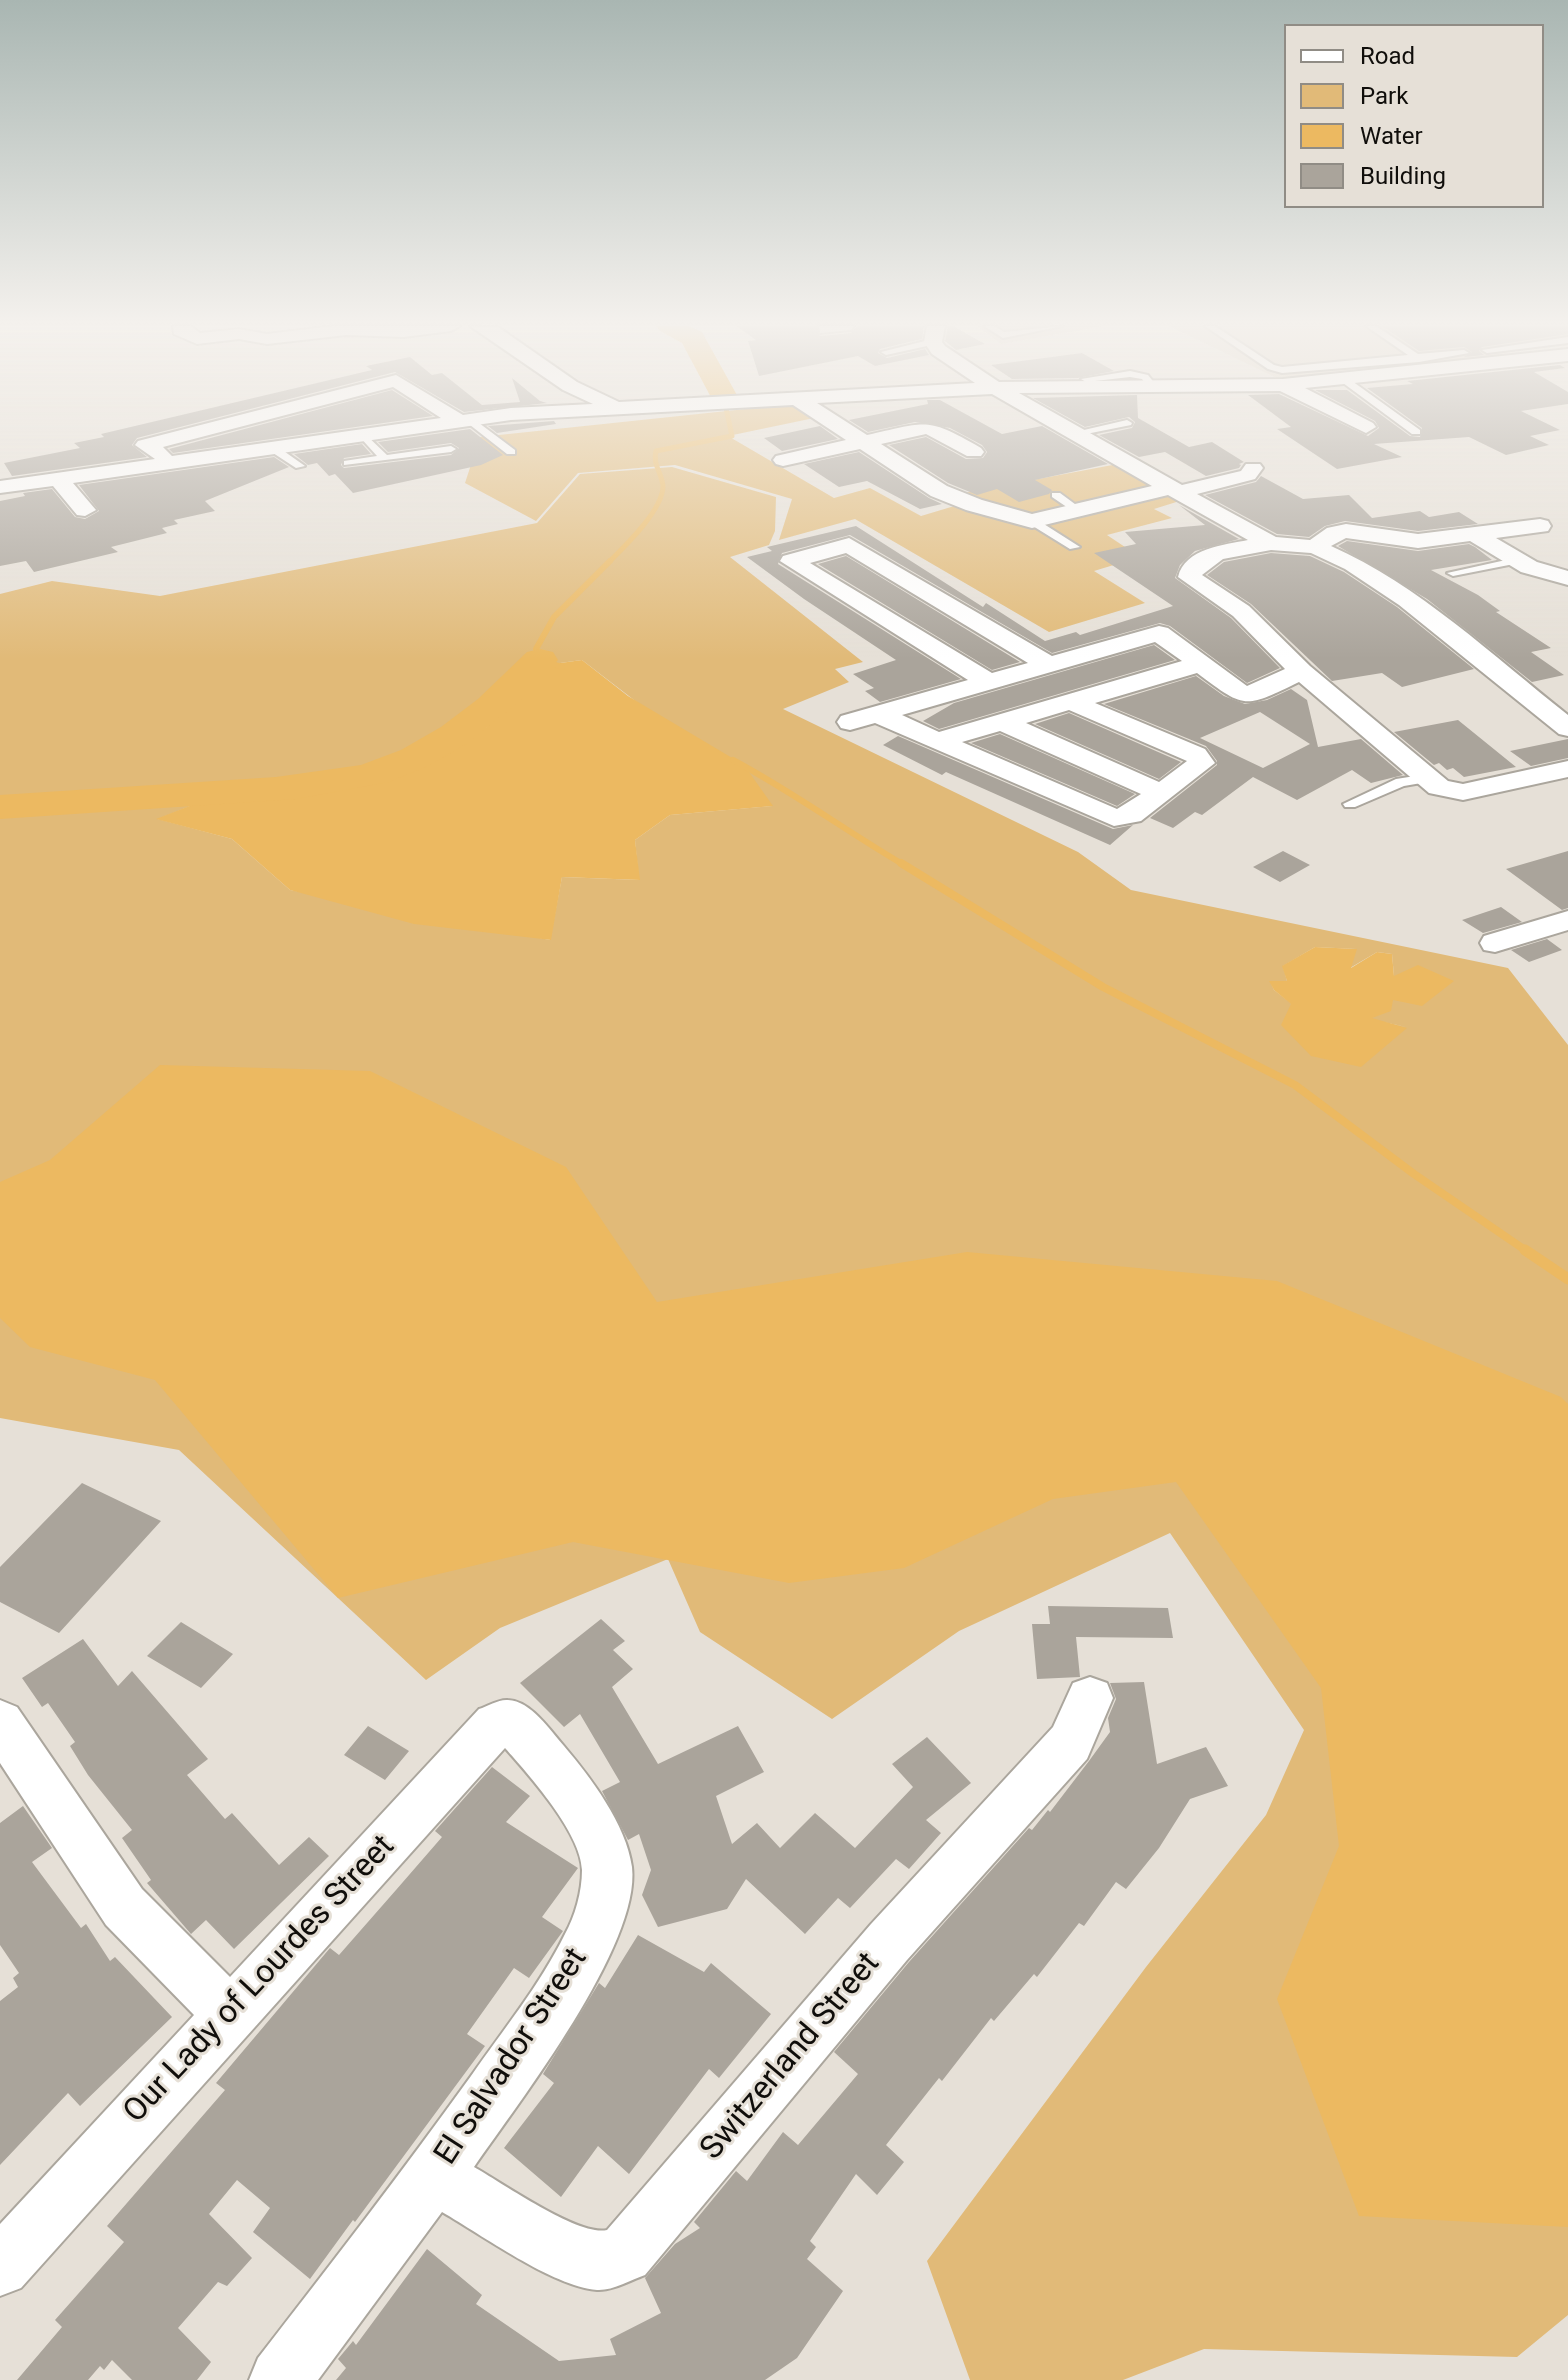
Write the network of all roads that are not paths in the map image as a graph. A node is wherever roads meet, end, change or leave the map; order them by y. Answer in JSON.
{"nodes":[{"id":1,"x":176,"y":437,"type":"edge"},
{"id":2,"x":274,"y":437,"type":"edge"},
{"id":3,"x":349,"y":437,"type":"edge"},
{"id":4,"x":371,"y":437,"type":"edge"},
{"id":5,"x":489,"y":437,"type":"edge"},
{"id":6,"x":855,"y":437,"type":"edge"},
{"id":7,"x":886,"y":437,"type":"edge"},
{"id":8,"x":946,"y":437,"type":"edge"},
{"id":9,"x":1083,"y":437,"type":"edge"},
{"id":10,"x":863,"y":442,"type":"junction"},
{"id":11,"x":283,"y":447,"type":"junction"},
{"id":12,"x":451,"y":449,"type":"dead end"},
{"id":13,"x":511,"y":452,"type":"dead end"},
{"id":14,"x":974,"y":452,"type":"dead end"},
{"id":15,"x":385,"y":458,"type":"junction"},
{"id":16,"x":783,"y":460,"type":"dead end"},
{"id":17,"x":170,"y":462,"type":"junction"},
{"id":18,"x":348,"y":463,"type":"dead end"},
{"id":19,"x":300,"y":466,"type":"dead end"},
{"id":20,"x":1253,"y":468,"type":"dead end"},
{"id":21,"x":59,"y":479,"type":"junction"},
{"id":22,"x":0,"y":487,"type":"edge"},
{"id":23,"x":1177,"y":490,"type":"junction"},
{"id":24,"x":1056,"y":495,"type":"dead end"},
{"id":25,"x":85,"y":510,"type":"dead end"},
{"id":26,"x":1078,"y":510,"type":"junction"},
{"id":27,"x":1032,"y":521,"type":"junction"},
{"id":28,"x":1540,"y":526,"type":"dead end"},
{"id":29,"x":1475,"y":535,"type":"junction"},
{"id":30,"x":1271,"y":543,"type":"junction"},
{"id":31,"x":1074,"y":547,"type":"dead end"},
{"id":32,"x":1315,"y":547,"type":"junction"},
{"id":33,"x":1515,"y":561,"type":"junction"},
{"id":34,"x":1453,"y":573,"type":"dead end"},
{"id":35,"x":1568,"y":578,"type":"edge"},
{"id":36,"x":1138,"y":617,"type":"dead end"},
{"id":37,"x":1159,"y":633,"type":"junction"},
{"id":38,"x":1047,"y":664,"type":"junction"},
{"id":39,"x":1200,"y":664,"type":"junction"},
{"id":40,"x":1301,"y":671,"type":"junction"},
{"id":41,"x":989,"y":682,"type":"junction"},
{"id":42,"x":1071,"y":702,"type":"junction"},
{"id":43,"x":877,"y":714,"type":"junction"},
{"id":44,"x":850,"y":722,"type":"dead end"},
{"id":45,"x":1002,"y":722,"type":"junction"},
{"id":46,"x":1568,"y":728,"type":"edge"},
{"id":47,"x":936,"y":741,"type":"junction"},
{"id":48,"x":1568,"y":769,"type":"edge"},
{"id":49,"x":1428,"y":778,"type":"junction"},
{"id":50,"x":1161,"y":793,"type":"junction"},
{"id":51,"x":1350,"y":804,"type":"dead end"},
{"id":52,"x":1568,"y":920,"type":"edge"},
{"id":53,"x":1495,"y":943,"type":"dead end"},
{"id":54,"x":1090,"y":1698,"type":"dead end"},
{"id":55,"x":506,"y":1721,"type":"joint"},
{"id":56,"x":0,"y":1722,"type":"edge"},
{"id":57,"x":229,"y":2013,"type":"junction"},
{"id":58,"x":435,"y":2176,"type":"junction"},
{"id":59,"x":6,"y":2246,"type":"edge"},
{"id":60,"x":280,"y":2380,"type":"edge"}],
"edges":[{"from":1,"to":17,"type":"street"},
{"from":2,"to":11,"type":"street"},
{"from":3,"to":11,"type":"street"},
{"from":4,"to":15,"type":"lane"},
{"from":5,"to":13,"type":"lane"},
{"from":6,"to":10,"type":"street"},
{"from":7,"to":10,"type":"street"},
{"from":8,"to":14,"type":"street"},
{"from":9,"to":23,"type":"street"},
{"from":10,"to":16,"type":"street"},
{"from":10,"to":27,"type":"street"},
{"from":11,"to":17,"type":"street"},
{"from":11,"to":19,"type":"lane"},
{"from":12,"to":15,"type":"lane"},
{"from":15,"to":18,"type":"lane"},
{"from":17,"to":21,"type":"street"},
{"from":20,"to":23,"type":"street"},
{"from":21,"to":22,"type":"street"},
{"from":21,"to":25,"type":"street"},
{"from":23,"to":26,"type":"street"},
{"from":23,"to":30,"type":"street"},
{"from":24,"to":26,"type":"lane"},
{"from":26,"to":27,"type":"street"},
{"from":27,"to":31,"type":"lane"},
{"from":28,"to":29,"type":"street"},
{"from":29,"to":32,"type":"street"},
{"from":29,"to":33,"type":"street"},
{"from":30,"to":32,"type":"street"},
{"from":30,"to":40,"type":"street"},
{"from":32,"to":46,"type":"street"},
{"from":33,"to":34,"type":"lane"},
{"from":33,"to":35,"type":"street"},
{"from":36,"to":37,"type":"street"},
{"from":37,"to":38,"type":"street"},
{"from":37,"to":39,"type":"street"},
{"from":38,"to":41,"type":"street"},
{"from":38,"to":41,"type":"street"},
{"from":39,"to":40,"type":"street"},
{"from":39,"to":42,"type":"street"},
{"from":40,"to":49,"type":"street"},
{"from":41,"to":43,"type":"street"},
{"from":42,"to":45,"type":"street"},
{"from":42,"to":50,"type":"street"},
{"from":43,"to":44,"type":"street"},
{"from":43,"to":47,"type":"street"},
{"from":45,"to":47,"type":"street"},
{"from":45,"to":50,"type":"street"},
{"from":47,"to":50,"type":"street"},
{"from":48,"to":49,"type":"street"},
{"from":49,"to":51,"type":"lane"},
{"from":52,"to":53,"type":"street"},
{"from":54,"to":58,"type":"street","name":"Switzerland Street"},
{"from":55,"to":57,"type":"street","name":"Our Lady of Lourdes Street"},
{"from":55,"to":58,"type":"street","name":"El Salvador Street"},
{"from":56,"to":57,"type":"street"},
{"from":57,"to":59,"type":"street","name":"Our Lady of Lourdes Street"},
{"from":58,"to":60,"type":"street","name":"El Salvador Street"}]}
